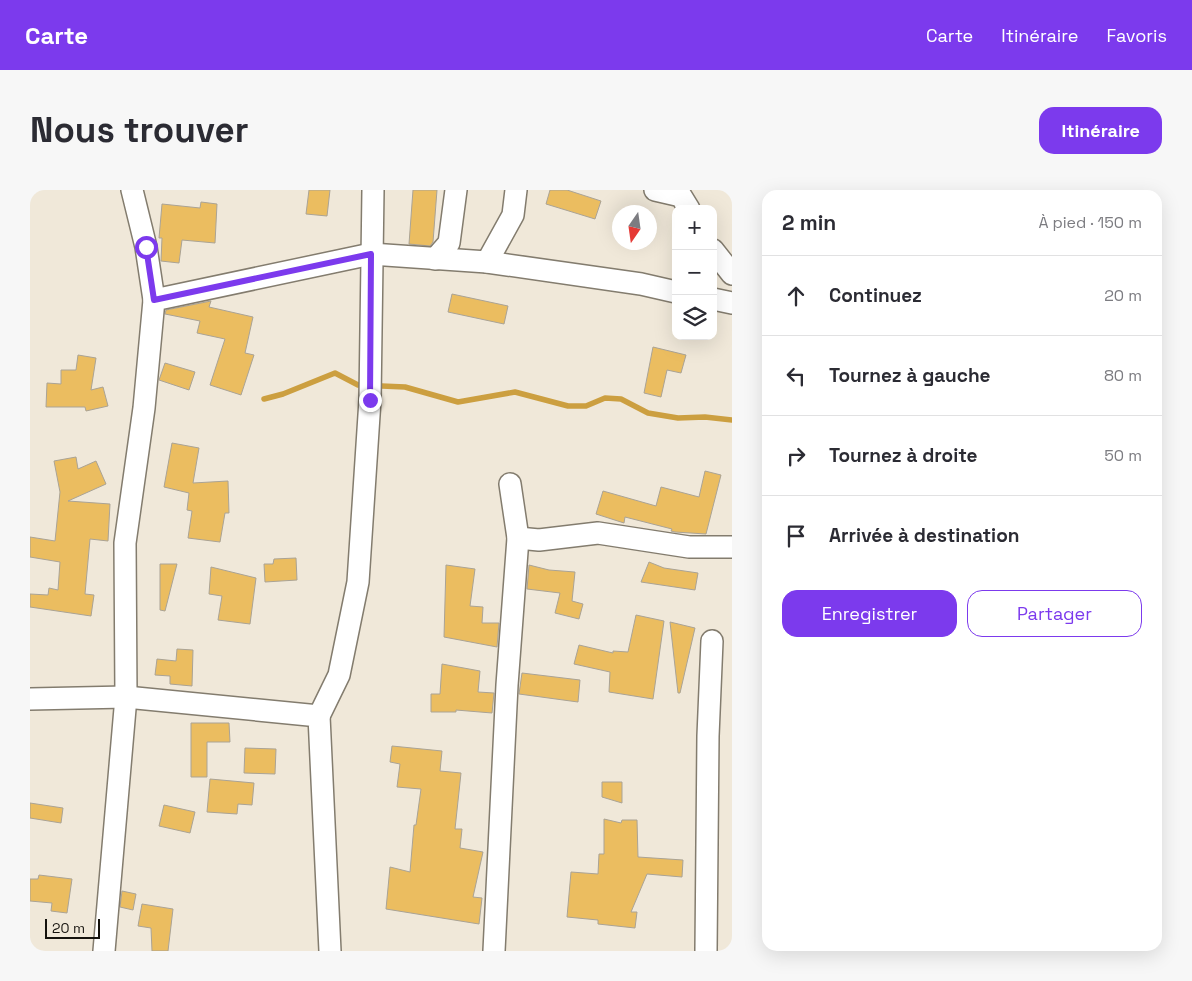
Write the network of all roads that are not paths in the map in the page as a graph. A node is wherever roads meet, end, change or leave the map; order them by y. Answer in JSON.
{"nodes":[{"id":1,"x":132,"y":190,"type":"edge"},
{"id":2,"x":373,"y":190,"type":"edge"},
{"id":3,"x":456,"y":190,"type":"edge"},
{"id":4,"x":516,"y":190,"type":"edge"},
{"id":5,"x":655,"y":190,"type":"edge"},
{"id":6,"x":687,"y":205,"type":"edge"},
{"id":7,"x":371,"y":254,"type":"junction"},
{"id":8,"x":717,"y":255,"type":"edge"},
{"id":9,"x":435,"y":259,"type":"junction"},
{"id":10,"x":487,"y":262,"type":"junction"},
{"id":11,"x":732,"y":274,"type":"edge"},
{"id":12,"x":672,"y":291,"type":"edge"},
{"id":13,"x":154,"y":300,"type":"junction"},
{"id":14,"x":717,"y":300,"type":"edge"},
{"id":15,"x":732,"y":303,"type":"edge"},
{"id":16,"x":510,"y":484,"type":"dead end"},
{"id":17,"x":518,"y":538,"type":"junction"},
{"id":18,"x":732,"y":547,"type":"edge"},
{"id":19,"x":712,"y":641,"type":"dead end"},
{"id":20,"x":126,"y":697,"type":"junction"},
{"id":21,"x":30,"y":698,"type":"edge"},
{"id":22,"x":319,"y":716,"type":"junction"},
{"id":23,"x":104,"y":951,"type":"edge"},
{"id":24,"x":330,"y":951,"type":"edge"},
{"id":25,"x":494,"y":951,"type":"edge"},
{"id":26,"x":706,"y":951,"type":"edge"}],
"edges":[{"from":1,"to":13,"type":"street"},
{"from":2,"to":7,"type":"street"},
{"from":3,"to":9,"type":"street"},
{"from":4,"to":10,"type":"street"},
{"from":5,"to":6,"type":"street"},
{"from":7,"to":9,"type":"street"},
{"from":7,"to":13,"type":"street"},
{"from":7,"to":22,"type":"street"},
{"from":8,"to":11,"type":"street"},
{"from":9,"to":10,"type":"street"},
{"from":10,"to":12,"type":"street"},
{"from":13,"to":20,"type":"street"},
{"from":14,"to":15,"type":"street"},
{"from":16,"to":17,"type":"street"},
{"from":17,"to":18,"type":"street"},
{"from":17,"to":25,"type":"street"},
{"from":19,"to":26,"type":"street"},
{"from":20,"to":21,"type":"street"},
{"from":20,"to":22,"type":"street"},
{"from":20,"to":23,"type":"street"},
{"from":22,"to":24,"type":"street"}]}
